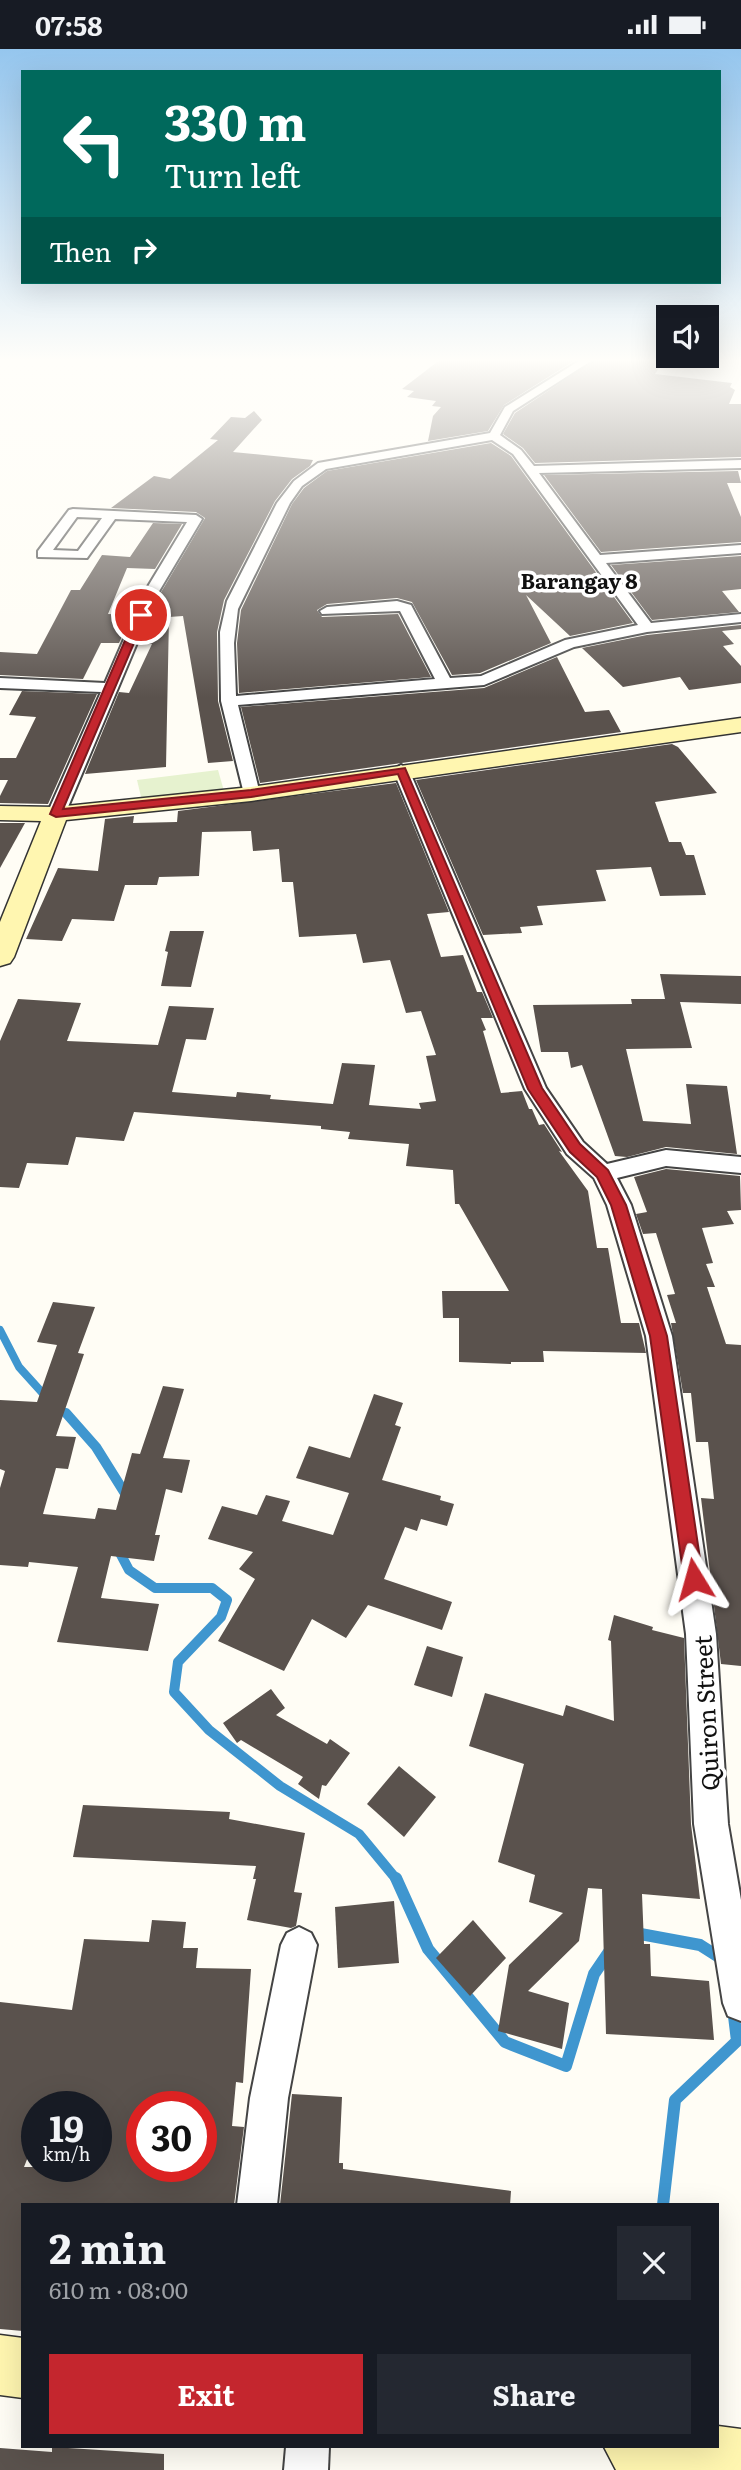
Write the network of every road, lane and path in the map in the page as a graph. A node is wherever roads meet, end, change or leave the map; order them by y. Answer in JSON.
{"nodes":[{"id":1,"x":313,"y":472,"type":"edge"},
{"id":2,"x":533,"y":472,"type":"edge"},
{"id":3,"x":110,"y":515,"type":"junction"},
{"id":4,"x":741,"y":549,"type":"edge"},
{"id":5,"x":599,"y":559,"type":"junction"},
{"id":6,"x":327,"y":611,"type":"dead end"},
{"id":7,"x":741,"y":618,"type":"edge"},
{"id":8,"x":648,"y":628,"type":"junction"},
{"id":9,"x":0,"y":683,"type":"edge"},
{"id":10,"x":445,"y":683,"type":"junction"},
{"id":11,"x":109,"y":688,"type":"junction"},
{"id":12,"x":229,"y":701,"type":"junction"},
{"id":13,"x":741,"y":725,"type":"edge"},
{"id":14,"x":401,"y":771,"type":"junction"},
{"id":15,"x":251,"y":794,"type":"junction"},
{"id":16,"x":0,"y":813,"type":"edge"},
{"id":17,"x":56,"y":814,"type":"junction"},
{"id":18,"x":0,"y":957,"type":"edge"},
{"id":19,"x":741,"y":1165,"type":"edge"},
{"id":20,"x":603,"y":1173,"type":"junction"},
{"id":21,"x":299,"y":1944,"type":"dead end"},
{"id":22,"x":741,"y":2003,"type":"edge"},
{"id":23,"x":257,"y":2203,"type":"edge"},
{"id":24,"x":0,"y":2365,"type":"edge"},
{"id":25,"x":21,"y":2368,"type":"edge"},
{"id":26,"x":308,"y":2448,"type":"edge"},
{"id":27,"x":643,"y":2448,"type":"edge"},
{"id":28,"x":741,"y":2460,"type":"edge"},
{"id":29,"x":306,"y":2470,"type":"edge"}],
"edges":[{"from":1,"to":12,"type":"street"},
{"from":2,"to":5,"type":"street"},
{"from":3,"to":3,"type":"street"},
{"from":3,"to":11,"type":"street"},
{"from":4,"to":5,"type":"street"},
{"from":5,"to":8,"type":"street"},
{"from":6,"to":10,"type":"street"},
{"from":7,"to":8,"type":"street"},
{"from":8,"to":10,"type":"street"},
{"from":9,"to":11,"type":"street"},
{"from":10,"to":12,"type":"street"},
{"from":11,"to":17,"type":"street"},
{"from":12,"to":15,"type":"street"},
{"from":13,"to":14,"type":"street"},
{"from":14,"to":15,"type":"street"},
{"from":14,"to":20,"type":"street","name":"Quiron Street"},
{"from":15,"to":17,"type":"street"},
{"from":16,"to":17,"type":"street"},
{"from":17,"to":18,"type":"street"},
{"from":19,"to":20,"type":"street"},
{"from":20,"to":22,"type":"street","name":"Quiron Street"},
{"from":21,"to":23,"type":"street"},
{"from":24,"to":25,"type":"street"},
{"from":26,"to":29,"type":"street"},
{"from":27,"to":28,"type":"street"}]}
